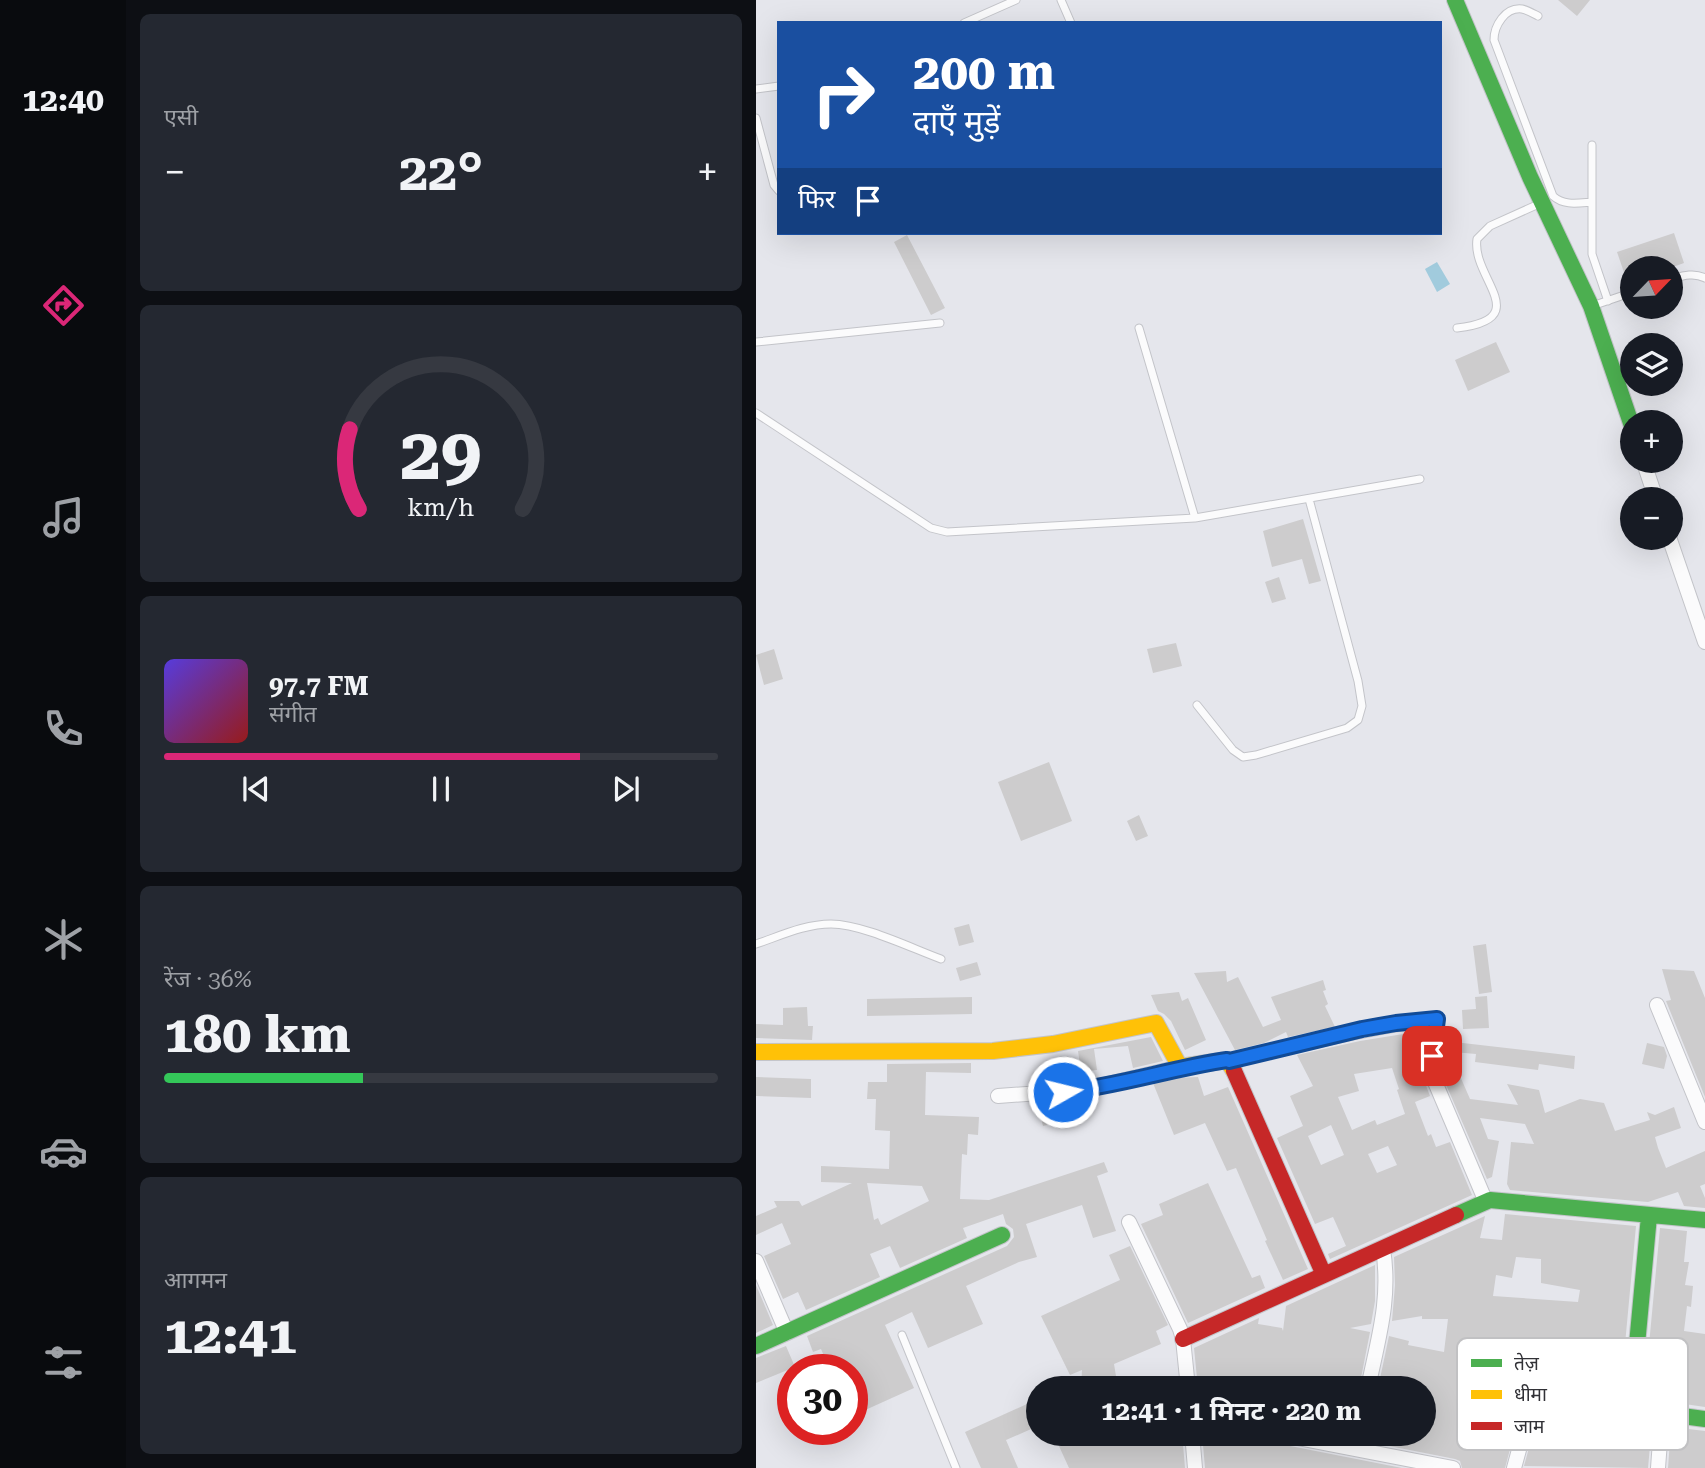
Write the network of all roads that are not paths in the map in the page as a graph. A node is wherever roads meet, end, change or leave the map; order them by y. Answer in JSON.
{"nodes":[{"id":1,"x":1016,"y":0,"type":"edge"},
{"id":2,"x":1061,"y":0,"type":"edge"},
{"id":3,"x":1455,"y":0,"type":"edge"},
{"id":4,"x":1538,"y":16,"type":"dead end"},
{"id":5,"x":970,"y":21,"type":"edge"},
{"id":6,"x":1070,"y":21,"type":"edge"},
{"id":7,"x":777,"y":86,"type":"edge"},
{"id":8,"x":756,"y":89,"type":"edge"},
{"id":9,"x":756,"y":118,"type":"edge"},
{"id":10,"x":1592,"y":145,"type":"dead end"},
{"id":11,"x":777,"y":189,"type":"edge"},
{"id":12,"x":1542,"y":202,"type":"junction"},
{"id":13,"x":1592,"y":202,"type":"junction"},
{"id":14,"x":1684,"y":276,"type":"edge"},
{"id":15,"x":1705,"y":278,"type":"edge"},
{"id":16,"x":1620,"y":297,"type":"edge"},
{"id":17,"x":1608,"y":301,"type":"junction"},
{"id":18,"x":1591,"y":306,"type":"junction"},
{"id":19,"x":940,"y":323,"type":"dead end"},
{"id":20,"x":1139,"y":328,"type":"dead end"},
{"id":21,"x":1457,"y":328,"type":"dead end"},
{"id":22,"x":756,"y":342,"type":"edge"},
{"id":23,"x":1627,"y":410,"type":"edge"},
{"id":24,"x":756,"y":413,"type":"edge"},
{"id":25,"x":1420,"y":479,"type":"dead end"},
{"id":26,"x":1308,"y":499,"type":"junction"},
{"id":27,"x":1195,"y":518,"type":"junction"},
{"id":28,"x":1674,"y":550,"type":"edge"},
{"id":29,"x":1705,"y":642,"type":"edge"},
{"id":30,"x":1197,"y":705,"type":"dead end"},
{"id":31,"x":756,"y":944,"type":"edge"},
{"id":32,"x":941,"y":959,"type":"dead end"},
{"id":33,"x":1657,"y":1005,"type":"dead end"},
{"id":34,"x":756,"y":1052,"type":"edge"},
{"id":35,"x":1229,"y":1061,"type":"junction"},
{"id":36,"x":1180,"y":1067,"type":"junction"},
{"id":37,"x":998,"y":1096,"type":"dead end"},
{"id":38,"x":1705,"y":1122,"type":"edge"},
{"id":39,"x":1486,"y":1202,"type":"junction"},
{"id":40,"x":1649,"y":1216,"type":"junction"},
{"id":41,"x":1705,"y":1220,"type":"edge"},
{"id":42,"x":1129,"y":1222,"type":"dead end"},
{"id":43,"x":1002,"y":1235,"type":"dead end"},
{"id":44,"x":1383,"y":1249,"type":"junction"},
{"id":45,"x":756,"y":1261,"type":"edge"},
{"id":46,"x":1324,"y":1275,"type":"junction"},
{"id":47,"x":787,"y":1333,"type":"junction"},
{"id":48,"x":902,"y":1335,"type":"dead end"},
{"id":49,"x":1637,"y":1338,"type":"edge"},
{"id":50,"x":1183,"y":1339,"type":"junction"},
{"id":51,"x":756,"y":1346,"type":"edge"},
{"id":52,"x":1187,"y":1376,"type":"edge"},
{"id":53,"x":1371,"y":1376,"type":"edge"},
{"id":54,"x":1193,"y":1446,"type":"edge"},
{"id":55,"x":1344,"y":1446,"type":"edge"},
{"id":56,"x":1355,"y":1448,"type":"joint"},
{"id":57,"x":1519,"y":1450,"type":"edge"},
{"id":58,"x":1659,"y":1450,"type":"edge"},
{"id":59,"x":956,"y":1468,"type":"edge"},
{"id":60,"x":1195,"y":1468,"type":"edge"},
{"id":61,"x":1453,"y":1468,"type":"edge"},
{"id":62,"x":1514,"y":1468,"type":"edge"},
{"id":63,"x":1658,"y":1468,"type":"edge"}],
"edges":[{"from":1,"to":5,"type":"lane"},
{"from":2,"to":6,"type":"lane"},
{"from":3,"to":12,"type":"street"},
{"from":4,"to":13,"type":"lane"},
{"from":7,"to":8,"type":"lane"},
{"from":9,"to":11,"type":"lane"},
{"from":10,"to":13,"type":"lane"},
{"from":12,"to":18,"type":"street"},
{"from":12,"to":21,"type":"lane"},
{"from":13,"to":17,"type":"lane"},
{"from":14,"to":15,"type":"lane"},
{"from":16,"to":17,"type":"lane"},
{"from":17,"to":18,"type":"lane"},
{"from":18,"to":23,"type":"street"},
{"from":19,"to":22,"type":"lane"},
{"from":20,"to":27,"type":"lane"},
{"from":24,"to":27,"type":"lane"},
{"from":25,"to":26,"type":"lane"},
{"from":26,"to":27,"type":"lane"},
{"from":26,"to":30,"type":"lane"},
{"from":28,"to":29,"type":"street"},
{"from":31,"to":32,"type":"lane"},
{"from":33,"to":38,"type":"street"},
{"from":34,"to":36,"type":"street"},
{"from":35,"to":36,"type":"street"},
{"from":35,"to":39,"type":"street"},
{"from":35,"to":46,"type":"street"},
{"from":36,"to":37,"type":"street"},
{"from":39,"to":40,"type":"street"},
{"from":39,"to":44,"type":"street"},
{"from":40,"to":41,"type":"street"},
{"from":40,"to":49,"type":"street"},
{"from":42,"to":50,"type":"street"},
{"from":43,"to":47,"type":"street"},
{"from":44,"to":46,"type":"street"},
{"from":44,"to":53,"type":"street"},
{"from":45,"to":47,"type":"street"},
{"from":46,"to":50,"type":"street"},
{"from":47,"to":51,"type":"street"},
{"from":48,"to":59,"type":"lane"},
{"from":50,"to":52,"type":"street"},
{"from":54,"to":60,"type":"street"},
{"from":55,"to":56,"type":"street"},
{"from":56,"to":61,"type":"street"},
{"from":57,"to":62,"type":"street"},
{"from":58,"to":63,"type":"street"}]}
